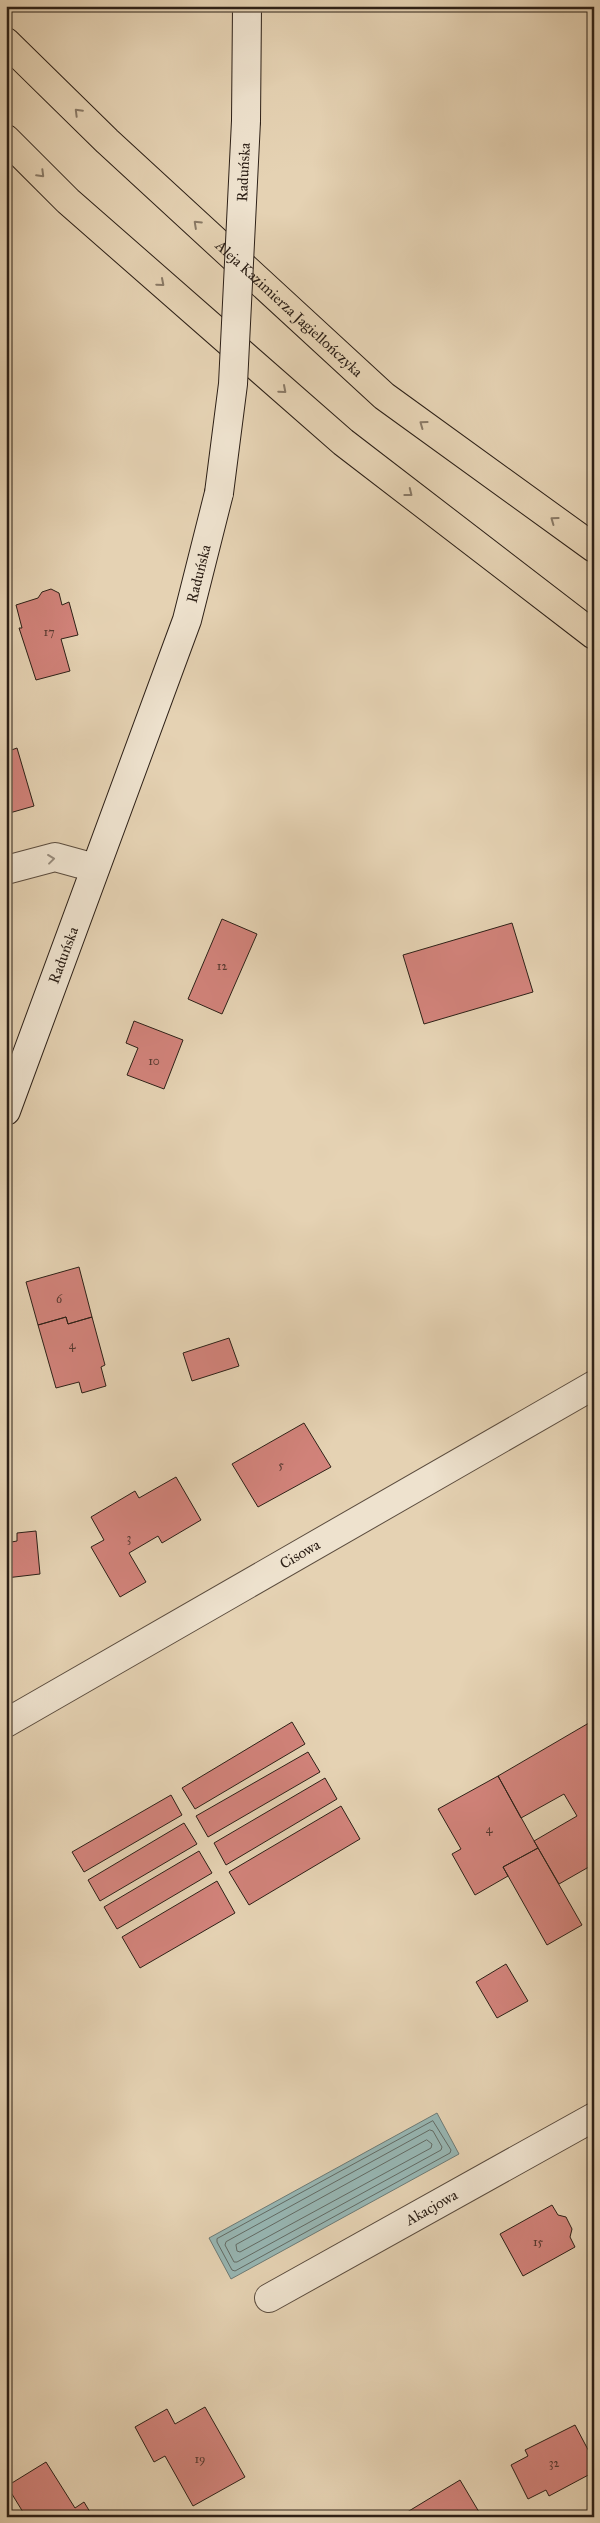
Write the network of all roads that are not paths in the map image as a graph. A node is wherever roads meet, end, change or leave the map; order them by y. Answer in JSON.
{"nodes":[{"id":1,"x":247,"y":6,"type":"edge"},
{"id":2,"x":6,"y":42,"type":"edge"},
{"id":3,"x":6,"y":139,"type":"edge"},
{"id":4,"x":594,"y":548,"type":"edge"},
{"id":5,"x":594,"y":636,"type":"edge"},
{"id":6,"x":95,"y":868,"type":"junction"},
{"id":7,"x":6,"y":870,"type":"edge"},
{"id":8,"x":6,"y":1111,"type":"edge"},
{"id":9,"x":594,"y":1385,"type":"edge"},
{"id":10,"x":6,"y":1723,"type":"edge"},
{"id":11,"x":594,"y":2117,"type":"edge"},
{"id":12,"x":269,"y":2298,"type":"dead end"}],
"edges":[{"from":1,"to":6,"type":"street","name":"Raduńska","bridge":true},
{"from":4,"to":2,"type":"highway","name":"Aleja Kazimierza Jagiellończyka","one_way":true},
{"from":3,"to":5,"type":"highway","one_way":true},
{"from":7,"to":6,"type":"street","one_way":true},
{"from":6,"to":8,"type":"street","name":"Raduńska"},
{"from":9,"to":10,"type":"street","name":"Cisowa"},
{"from":11,"to":12,"type":"street","name":"Akacjowa"}]}
